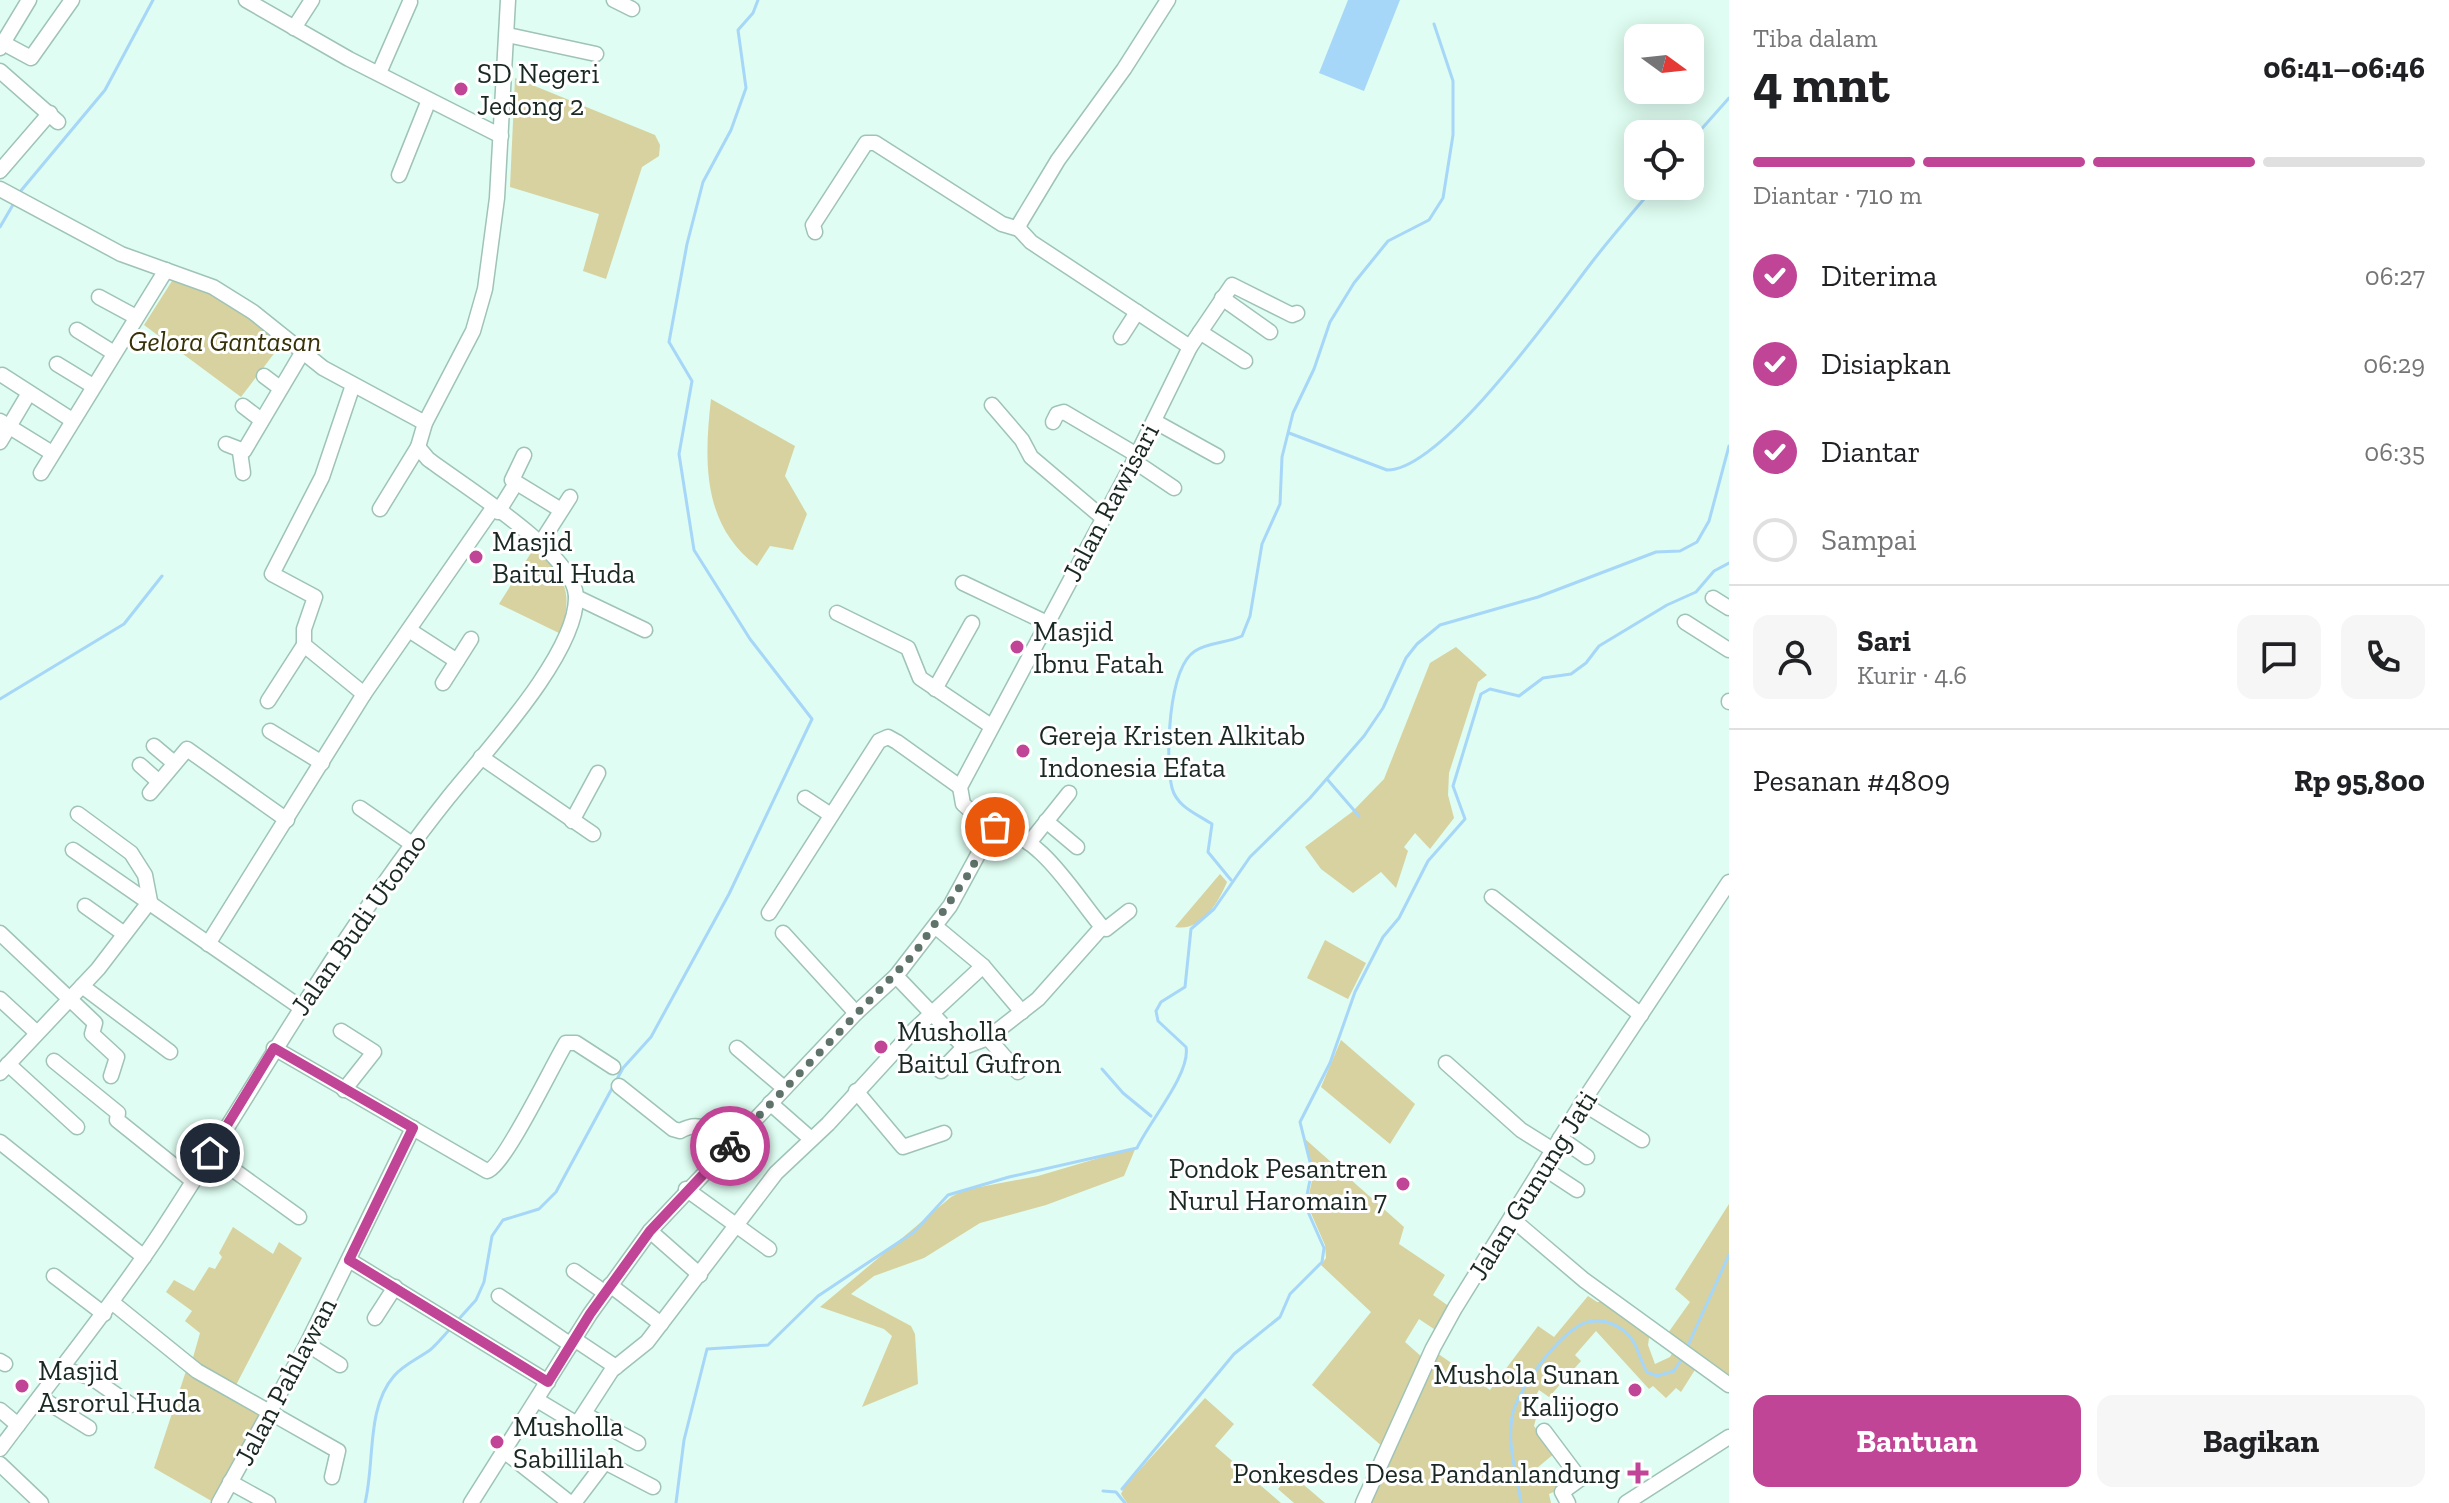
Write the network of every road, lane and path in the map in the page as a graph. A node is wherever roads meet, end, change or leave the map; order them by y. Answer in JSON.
{"nodes":[{"id":1,"x":29,"y":0,"type":"edge"},
{"id":2,"x":72,"y":0,"type":"edge"},
{"id":3,"x":246,"y":0,"type":"edge"},
{"id":4,"x":312,"y":0,"type":"edge"},
{"id":5,"x":508,"y":0,"type":"edge"},
{"id":6,"x":614,"y":0,"type":"edge"},
{"id":7,"x":1168,"y":0,"type":"edge"},
{"id":8,"x":410,"y":2,"type":"edge"},
{"id":9,"x":632,"y":9,"type":"dead end"},
{"id":10,"x":294,"y":28,"type":"junction"},
{"id":11,"x":508,"y":35,"type":"junction"},
{"id":12,"x":2,"y":46,"type":"edge"},
{"id":13,"x":596,"y":54,"type":"dead end"},
{"id":14,"x":0,"y":71,"type":"edge"},
{"id":15,"x":379,"y":73,"type":"junction"},
{"id":16,"x":429,"y":100,"type":"junction"},
{"id":17,"x":501,"y":136,"type":"junction"},
{"id":18,"x":0,"y":171,"type":"edge"},
{"id":19,"x":399,"y":175,"type":"dead end"},
{"id":20,"x":0,"y":189,"type":"edge"},
{"id":21,"x":1019,"y":229,"type":"junction"},
{"id":22,"x":815,"y":232,"type":"dead end"},
{"id":23,"x":170,"y":271,"type":"junction"},
{"id":24,"x":99,"y":297,"type":"dead end"},
{"id":25,"x":1222,"y":298,"type":"junction"},
{"id":26,"x":1137,"y":312,"type":"junction"},
{"id":27,"x":1297,"y":313,"type":"dead end"},
{"id":28,"x":136,"y":317,"type":"junction"},
{"id":29,"x":77,"y":330,"type":"dead end"},
{"id":30,"x":1200,"y":332,"type":"junction"},
{"id":31,"x":1270,"y":332,"type":"dead end"},
{"id":32,"x":1121,"y":337,"type":"dead end"},
{"id":33,"x":131,"y":340,"type":"dead end"},
{"id":34,"x":1190,"y":347,"type":"junction"},
{"id":35,"x":114,"y":353,"type":"junction"},
{"id":36,"x":302,"y":353,"type":"junction"},
{"id":37,"x":1245,"y":361,"type":"dead end"},
{"id":38,"x":57,"y":364,"type":"dead end"},
{"id":39,"x":2,"y":375,"type":"dead end"},
{"id":40,"x":264,"y":376,"type":"dead end"},
{"id":41,"x":353,"y":385,"type":"junction"},
{"id":42,"x":93,"y":386,"type":"junction"},
{"id":43,"x":280,"y":388,"type":"junction"},
{"id":44,"x":29,"y":393,"type":"junction"},
{"id":45,"x":992,"y":405,"type":"dead end"},
{"id":46,"x":243,"y":406,"type":"dead end"},
{"id":47,"x":260,"y":419,"type":"junction"},
{"id":48,"x":72,"y":420,"type":"junction"},
{"id":49,"x":1154,"y":421,"type":"junction"},
{"id":50,"x":1053,"y":422,"type":"dead end"},
{"id":51,"x":425,"y":423,"type":"junction"},
{"id":52,"x":5,"y":424,"type":"edge"},
{"id":53,"x":0,"y":442,"type":"edge"},
{"id":54,"x":226,"y":444,"type":"dead end"},
{"id":55,"x":418,"y":447,"type":"junction"},
{"id":56,"x":240,"y":452,"type":"junction"},
{"id":57,"x":52,"y":453,"type":"junction"},
{"id":58,"x":524,"y":455,"type":"dead end"},
{"id":59,"x":1217,"y":456,"type":"dead end"},
{"id":60,"x":1136,"y":458,"type":"junction"},
{"id":61,"x":41,"y":473,"type":"dead end"},
{"id":62,"x":243,"y":473,"type":"dead end"},
{"id":63,"x":516,"y":483,"type":"junction"},
{"id":64,"x":1174,"y":488,"type":"dead end"},
{"id":65,"x":380,"y":509,"type":"dead end"},
{"id":66,"x":496,"y":510,"type":"junction"},
{"id":67,"x":1103,"y":518,"type":"junction"},
{"id":68,"x":540,"y":544,"type":"junction"},
{"id":69,"x":963,"y":583,"type":"dead end"},
{"id":70,"x":576,"y":597,"type":"junction"},
{"id":71,"x":1713,"y":598,"type":"dead end"},
{"id":72,"x":1729,"y":608,"type":"edge"},
{"id":73,"x":837,"y":613,"type":"dead end"},
{"id":74,"x":1045,"y":622,"type":"junction"},
{"id":75,"x":1685,"y":622,"type":"dead end"},
{"id":76,"x":972,"y":623,"type":"dead end"},
{"id":77,"x":409,"y":630,"type":"junction"},
{"id":78,"x":645,"y":630,"type":"dead end"},
{"id":79,"x":471,"y":639,"type":"dead end"},
{"id":80,"x":304,"y":645,"type":"junction"},
{"id":81,"x":1729,"y":650,"type":"edge"},
{"id":82,"x":457,"y":661,"type":"junction"},
{"id":83,"x":443,"y":683,"type":"dead end"},
{"id":84,"x":935,"y":689,"type":"junction"},
{"id":85,"x":364,"y":694,"type":"junction"},
{"id":86,"x":268,"y":701,"type":"dead end"},
{"id":87,"x":991,"y":726,"type":"junction"},
{"id":88,"x":270,"y":731,"type":"dead end"},
{"id":89,"x":154,"y":746,"type":"dead end"},
{"id":90,"x":481,"y":757,"type":"junction"},
{"id":91,"x":173,"y":762,"type":"junction"},
{"id":92,"x":322,"y":763,"type":"junction"},
{"id":93,"x":140,"y":765,"type":"dead end"},
{"id":94,"x":598,"y":773,"type":"dead end"},
{"id":95,"x":960,"y":787,"type":"junction"},
{"id":96,"x":1069,"y":793,"type":"dead end"},
{"id":97,"x":805,"y":798,"type":"dead end"},
{"id":98,"x":360,"y":808,"type":"dead end"},
{"id":99,"x":78,"y":814,"type":"dead end"},
{"id":100,"x":831,"y":815,"type":"junction"},
{"id":101,"x":287,"y":820,"type":"junction"},
{"id":102,"x":572,"y":821,"type":"junction"},
{"id":103,"x":1046,"y":821,"type":"junction"},
{"id":104,"x":989,"y":827,"type":"junction"},
{"id":105,"x":593,"y":834,"type":"dead end"},
{"id":106,"x":1029,"y":843,"type":"junction"},
{"id":107,"x":412,"y":844,"type":"junction"},
{"id":108,"x":1077,"y":847,"type":"dead end"},
{"id":109,"x":73,"y":850,"type":"dead end"},
{"id":110,"x":1727,"y":887,"type":"edge"},
{"id":111,"x":1492,"y":897,"type":"dead end"},
{"id":112,"x":150,"y":901,"type":"junction"},
{"id":113,"x":85,"y":906,"type":"dead end"},
{"id":114,"x":1129,"y":911,"type":"dead end"},
{"id":115,"x":769,"y":913,"type":"dead end"},
{"id":116,"x":936,"y":927,"type":"junction"},
{"id":117,"x":1102,"y":927,"type":"junction"},
{"id":118,"x":0,"y":933,"type":"edge"},
{"id":119,"x":123,"y":933,"type":"junction"},
{"id":120,"x":783,"y":933,"type":"dead end"},
{"id":121,"x":208,"y":944,"type":"junction"},
{"id":122,"x":983,"y":966,"type":"junction"},
{"id":123,"x":896,"y":976,"type":"junction"},
{"id":124,"x":82,"y":986,"type":"junction"},
{"id":125,"x":0,"y":999,"type":"edge"},
{"id":126,"x":67,"y":1000,"type":"junction"},
{"id":127,"x":300,"y":1007,"type":"junction"},
{"id":128,"x":932,"y":1012,"type":"junction"},
{"id":129,"x":1022,"y":1012,"type":"junction"},
{"id":130,"x":856,"y":1013,"type":"junction"},
{"id":131,"x":1641,"y":1015,"type":"junction"},
{"id":132,"x":341,"y":1031,"type":"dead end"},
{"id":133,"x":36,"y":1032,"type":"junction"},
{"id":134,"x":988,"y":1038,"type":"junction"},
{"id":135,"x":964,"y":1047,"type":"junction"},
{"id":136,"x":274,"y":1048,"type":"junction"},
{"id":137,"x":737,"y":1048,"type":"dead end"},
{"id":138,"x":170,"y":1052,"type":"dead end"},
{"id":139,"x":54,"y":1061,"type":"dead end"},
{"id":140,"x":1446,"y":1063,"type":"dead end"},
{"id":141,"x":613,"y":1067,"type":"dead end"},
{"id":142,"x":4,"y":1069,"type":"edge"},
{"id":143,"x":941,"y":1071,"type":"dead end"},
{"id":144,"x":1018,"y":1072,"type":"dead end"},
{"id":145,"x":111,"y":1076,"type":"dead end"},
{"id":146,"x":619,"y":1086,"type":"dead end"},
{"id":147,"x":784,"y":1088,"type":"junction"},
{"id":148,"x":344,"y":1090,"type":"junction"},
{"id":149,"x":856,"y":1091,"type":"junction"},
{"id":150,"x":770,"y":1103,"type":"junction"},
{"id":151,"x":1582,"y":1103,"type":"junction"},
{"id":152,"x":77,"y":1127,"type":"dead end"},
{"id":153,"x":413,"y":1128,"type":"junction"},
{"id":154,"x":944,"y":1133,"type":"dead end"},
{"id":155,"x":811,"y":1139,"type":"junction"},
{"id":156,"x":1642,"y":1140,"type":"dead end"},
{"id":157,"x":0,"y":1142,"type":"edge"},
{"id":158,"x":1557,"y":1144,"type":"junction"},
{"id":159,"x":727,"y":1150,"type":"junction"},
{"id":160,"x":210,"y":1153,"type":"junction"},
{"id":161,"x":1587,"y":1157,"type":"dead end"},
{"id":162,"x":1542,"y":1167,"type":"junction"},
{"id":163,"x":193,"y":1181,"type":"junction"},
{"id":164,"x":686,"y":1189,"type":"junction"},
{"id":165,"x":1577,"y":1190,"type":"dead end"},
{"id":166,"x":299,"y":1217,"type":"dead end"},
{"id":167,"x":1511,"y":1218,"type":"junction"},
{"id":168,"x":735,"y":1226,"type":"junction"},
{"id":169,"x":650,"y":1231,"type":"junction"},
{"id":170,"x":769,"y":1249,"type":"dead end"},
{"id":171,"x":144,"y":1257,"type":"junction"},
{"id":172,"x":349,"y":1260,"type":"junction"},
{"id":173,"x":574,"y":1271,"type":"dead end"},
{"id":174,"x":700,"y":1275,"type":"junction"},
{"id":175,"x":54,"y":1276,"type":"dead end"},
{"id":176,"x":395,"y":1287,"type":"junction"},
{"id":177,"x":607,"y":1289,"type":"junction"},
{"id":178,"x":499,"y":1296,"type":"dead end"},
{"id":179,"x":109,"y":1308,"type":"junction"},
{"id":180,"x":375,"y":1318,"type":"dead end"},
{"id":181,"x":661,"y":1324,"type":"junction"},
{"id":182,"x":573,"y":1342,"type":"junction"},
{"id":183,"x":307,"y":1344,"type":"junction"},
{"id":184,"x":340,"y":1365,"type":"dead end"},
{"id":185,"x":616,"y":1367,"type":"junction"},
{"id":186,"x":64,"y":1369,"type":"junction"},
{"id":187,"x":548,"y":1382,"type":"junction"},
{"id":188,"x":1729,"y":1385,"type":"edge"},
{"id":189,"x":41,"y":1398,"type":"junction"},
{"id":190,"x":537,"y":1400,"type":"junction"},
{"id":191,"x":131,"y":1405,"type":"dead end"},
{"id":192,"x":0,"y":1410,"type":"edge"},
{"id":193,"x":268,"y":1414,"type":"junction"},
{"id":194,"x":581,"y":1419,"type":"junction"},
{"id":195,"x":18,"y":1425,"type":"junction"},
{"id":196,"x":89,"y":1428,"type":"dead end"},
{"id":197,"x":1544,"y":1431,"type":"dead end"},
{"id":198,"x":1729,"y":1437,"type":"edge"},
{"id":199,"x":638,"y":1443,"type":"dead end"},
{"id":200,"x":0,"y":1449,"type":"edge"},
{"id":201,"x":504,"y":1451,"type":"junction"},
{"id":202,"x":0,"y":1464,"type":"edge"},
{"id":203,"x":332,"y":1477,"type":"dead end"},
{"id":204,"x":230,"y":1482,"type":"junction"},
{"id":205,"x":653,"y":1487,"type":"dead end"},
{"id":206,"x":1633,"y":1501,"type":"edge"},
{"id":207,"x":41,"y":1503,"type":"edge"},
{"id":208,"x":219,"y":1503,"type":"edge"},
{"id":209,"x":268,"y":1503,"type":"edge"},
{"id":210,"x":471,"y":1503,"type":"edge"},
{"id":211,"x":571,"y":1503,"type":"edge"},
{"id":212,"x":1363,"y":1503,"type":"edge"},
{"id":213,"x":1568,"y":1503,"type":"edge"}],
"edges":[{"from":1,"to":12,"type":"street"},
{"from":2,"to":12,"type":"street"},
{"from":3,"to":10,"type":"street"},
{"from":4,"to":10,"type":"street"},
{"from":5,"to":11,"type":"street"},
{"from":6,"to":9,"type":"street"},
{"from":7,"to":21,"type":"street"},
{"from":8,"to":15,"type":"street"},
{"from":10,"to":15,"type":"street"},
{"from":11,"to":13,"type":"street"},
{"from":11,"to":17,"type":"street"},
{"from":14,"to":18,"type":"street"},
{"from":15,"to":16,"type":"street"},
{"from":16,"to":17,"type":"street"},
{"from":16,"to":19,"type":"street"},
{"from":17,"to":51,"type":"street"},
{"from":20,"to":23,"type":"street"},
{"from":21,"to":22,"type":"street"},
{"from":21,"to":26,"type":"street"},
{"from":23,"to":28,"type":"street"},
{"from":23,"to":33,"type":"street"},
{"from":23,"to":36,"type":"street"},
{"from":24,"to":28,"type":"street"},
{"from":25,"to":27,"type":"street"},
{"from":25,"to":30,"type":"street","name":"Jalan Rawisari"},
{"from":25,"to":31,"type":"street"},
{"from":26,"to":32,"type":"street"},
{"from":26,"to":34,"type":"street"},
{"from":28,"to":35,"type":"street"},
{"from":29,"to":35,"type":"street"},
{"from":30,"to":34,"type":"street","name":"Jalan Rawisari"},
{"from":30,"to":37,"type":"street"},
{"from":34,"to":49,"type":"street","name":"Jalan Rawisari"},
{"from":35,"to":42,"type":"street"},
{"from":36,"to":41,"type":"street"},
{"from":36,"to":43,"type":"street"},
{"from":38,"to":42,"type":"street"},
{"from":39,"to":44,"type":"street"},
{"from":40,"to":43,"type":"street"},
{"from":41,"to":51,"type":"street"},
{"from":41,"to":80,"type":"street"},
{"from":42,"to":48,"type":"street"},
{"from":43,"to":47,"type":"street"},
{"from":44,"to":48,"type":"street"},
{"from":44,"to":52,"type":"street"},
{"from":45,"to":67,"type":"street"},
{"from":46,"to":47,"type":"street"},
{"from":47,"to":56,"type":"street"},
{"from":48,"to":57,"type":"street"},
{"from":49,"to":59,"type":"street"},
{"from":49,"to":60,"type":"street","name":"Jalan Rawisari"},
{"from":50,"to":60,"type":"street"},
{"from":51,"to":55,"type":"street"},
{"from":52,"to":53,"type":"street"},
{"from":52,"to":57,"type":"street"},
{"from":54,"to":56,"type":"street"},
{"from":55,"to":65,"type":"street"},
{"from":55,"to":66,"type":"street"},
{"from":56,"to":62,"type":"street"},
{"from":57,"to":61,"type":"street"},
{"from":58,"to":63,"type":"street"},
{"from":60,"to":64,"type":"street"},
{"from":60,"to":67,"type":"street","name":"Jalan Rawisari"},
{"from":63,"to":66,"type":"street"},
{"from":63,"to":68,"type":"street"},
{"from":66,"to":68,"type":"street"},
{"from":66,"to":77,"type":"street"},
{"from":67,"to":74,"type":"street","name":"Jalan Rawisari"},
{"from":68,"to":70,"type":"street"},
{"from":69,"to":74,"type":"street"},
{"from":70,"to":78,"type":"street"},
{"from":70,"to":90,"type":"street","name":"Jalan Budi Utomo"},
{"from":71,"to":72,"type":"street"},
{"from":73,"to":84,"type":"street"},
{"from":74,"to":87,"type":"street","name":"Jalan Rawisari"},
{"from":75,"to":81,"type":"street"},
{"from":76,"to":84,"type":"street"},
{"from":77,"to":82,"type":"street"},
{"from":77,"to":85,"type":"street"},
{"from":79,"to":82,"type":"street"},
{"from":80,"to":85,"type":"street"},
{"from":80,"to":86,"type":"street"},
{"from":82,"to":83,"type":"street"},
{"from":84,"to":87,"type":"street"},
{"from":85,"to":92,"type":"street"},
{"from":87,"to":95,"type":"street","name":"Jalan Rawisari"},
{"from":88,"to":92,"type":"street"},
{"from":89,"to":91,"type":"street"},
{"from":90,"to":102,"type":"street"},
{"from":90,"to":107,"type":"street","name":"Jalan Budi Utomo"},
{"from":91,"to":93,"type":"street"},
{"from":91,"to":101,"type":"street"},
{"from":92,"to":101,"type":"street"},
{"from":94,"to":102,"type":"street"},
{"from":95,"to":100,"type":"street"},
{"from":95,"to":104,"type":"street"},
{"from":96,"to":103,"type":"street"},
{"from":97,"to":100,"type":"street"},
{"from":98,"to":107,"type":"street"},
{"from":99,"to":112,"type":"street"},
{"from":100,"to":115,"type":"street"},
{"from":101,"to":121,"type":"street"},
{"from":102,"to":105,"type":"street"},
{"from":103,"to":106,"type":"street"},
{"from":103,"to":108,"type":"street"},
{"from":104,"to":106,"type":"street"},
{"from":104,"to":116,"type":"street"},
{"from":106,"to":117,"type":"street"},
{"from":107,"to":127,"type":"street","name":"Jalan Budi Utomo"},
{"from":109,"to":112,"type":"street"},
{"from":110,"to":131,"type":"street","name":"Jalan Gunung Jati"},
{"from":111,"to":131,"type":"street"},
{"from":112,"to":119,"type":"street"},
{"from":112,"to":121,"type":"street"},
{"from":113,"to":119,"type":"street"},
{"from":114,"to":117,"type":"street"},
{"from":116,"to":122,"type":"street"},
{"from":116,"to":123,"type":"street"},
{"from":117,"to":129,"type":"street"},
{"from":118,"to":126,"type":"street"},
{"from":119,"to":124,"type":"street"},
{"from":120,"to":130,"type":"street"},
{"from":121,"to":127,"type":"street"},
{"from":122,"to":128,"type":"street"},
{"from":122,"to":129,"type":"street"},
{"from":123,"to":128,"type":"street"},
{"from":123,"to":130,"type":"street"},
{"from":124,"to":126,"type":"street"},
{"from":124,"to":138,"type":"street"},
{"from":125,"to":133,"type":"street"},
{"from":126,"to":133,"type":"street"},
{"from":126,"to":145,"type":"street"},
{"from":127,"to":136,"type":"street","name":"Jalan Budi Utomo"},
{"from":128,"to":135,"type":"street"},
{"from":128,"to":149,"type":"street"},
{"from":129,"to":134,"type":"street"},
{"from":130,"to":147,"type":"street"},
{"from":131,"to":151,"type":"street","name":"Jalan Gunung Jati"},
{"from":132,"to":148,"type":"street"},
{"from":133,"to":142,"type":"street"},
{"from":134,"to":135,"type":"street"},
{"from":134,"to":144,"type":"street"},
{"from":135,"to":143,"type":"street"},
{"from":136,"to":148,"type":"street"},
{"from":136,"to":160,"type":"street","name":"Jalan Budi Utomo"},
{"from":137,"to":147,"type":"street"},
{"from":139,"to":163,"type":"street"},
{"from":140,"to":158,"type":"street"},
{"from":141,"to":153,"type":"street"},
{"from":142,"to":152,"type":"street"},
{"from":146,"to":159,"type":"street"},
{"from":147,"to":150,"type":"street"},
{"from":148,"to":153,"type":"street"},
{"from":149,"to":154,"type":"street"},
{"from":149,"to":155,"type":"street"},
{"from":150,"to":155,"type":"street"},
{"from":150,"to":159,"type":"street"},
{"from":151,"to":156,"type":"street"},
{"from":151,"to":158,"type":"street","name":"Jalan Gunung Jati"},
{"from":153,"to":172,"type":"street","name":"Jalan Pahlawan"},
{"from":155,"to":168,"type":"street"},
{"from":157,"to":171,"type":"street"},
{"from":158,"to":161,"type":"street"},
{"from":158,"to":162,"type":"street","name":"Jalan Gunung Jati"},
{"from":159,"to":164,"type":"street"},
{"from":160,"to":163,"type":"street","name":"Jalan Budi Utomo"},
{"from":160,"to":166,"type":"street"},
{"from":162,"to":165,"type":"street"},
{"from":162,"to":167,"type":"street","name":"Jalan Gunung Jati"},
{"from":163,"to":171,"type":"street","name":"Jalan Budi Utomo"},
{"from":164,"to":168,"type":"street"},
{"from":164,"to":169,"type":"street"},
{"from":167,"to":188,"type":"street"},
{"from":167,"to":212,"type":"street","name":"Jalan Gunung Jati"},
{"from":168,"to":170,"type":"street"},
{"from":168,"to":174,"type":"street"},
{"from":169,"to":174,"type":"street"},
{"from":169,"to":177,"type":"street"},
{"from":171,"to":179,"type":"street","name":"Jalan Budi Utomo"},
{"from":172,"to":176,"type":"street"},
{"from":172,"to":183,"type":"street","name":"Jalan Pahlawan"},
{"from":173,"to":177,"type":"street"},
{"from":174,"to":181,"type":"street"},
{"from":175,"to":179,"type":"street"},
{"from":176,"to":180,"type":"street"},
{"from":176,"to":187,"type":"street"},
{"from":177,"to":181,"type":"street"},
{"from":177,"to":182,"type":"street"},
{"from":178,"to":182,"type":"street"},
{"from":179,"to":186,"type":"street","name":"Jalan Budi Utomo"},
{"from":179,"to":193,"type":"street"},
{"from":181,"to":185,"type":"street"},
{"from":182,"to":185,"type":"street"},
{"from":182,"to":187,"type":"street"},
{"from":183,"to":184,"type":"street"},
{"from":183,"to":193,"type":"street","name":"Jalan Pahlawan"},
{"from":185,"to":194,"type":"street"},
{"from":186,"to":189,"type":"street","name":"Jalan Budi Utomo"},
{"from":186,"to":191,"type":"street"},
{"from":187,"to":190,"type":"street"},
{"from":189,"to":195,"type":"street","name":"Jalan Budi Utomo"},
{"from":189,"to":196,"type":"street"},
{"from":190,"to":194,"type":"street"},
{"from":190,"to":201,"type":"street"},
{"from":192,"to":195,"type":"street"},
{"from":193,"to":203,"type":"street"},
{"from":193,"to":204,"type":"street","name":"Jalan Pahlawan"},
{"from":194,"to":199,"type":"street"},
{"from":195,"to":200,"type":"street","name":"Jalan Budi Utomo"},
{"from":197,"to":213,"type":"street"},
{"from":198,"to":206,"type":"street"},
{"from":201,"to":210,"type":"street"},
{"from":201,"to":211,"type":"street"},
{"from":202,"to":207,"type":"street"},
{"from":204,"to":208,"type":"street","name":"Jalan Pahlawan"},
{"from":204,"to":209,"type":"street"},
{"from":205,"to":211,"type":"street"}]}
